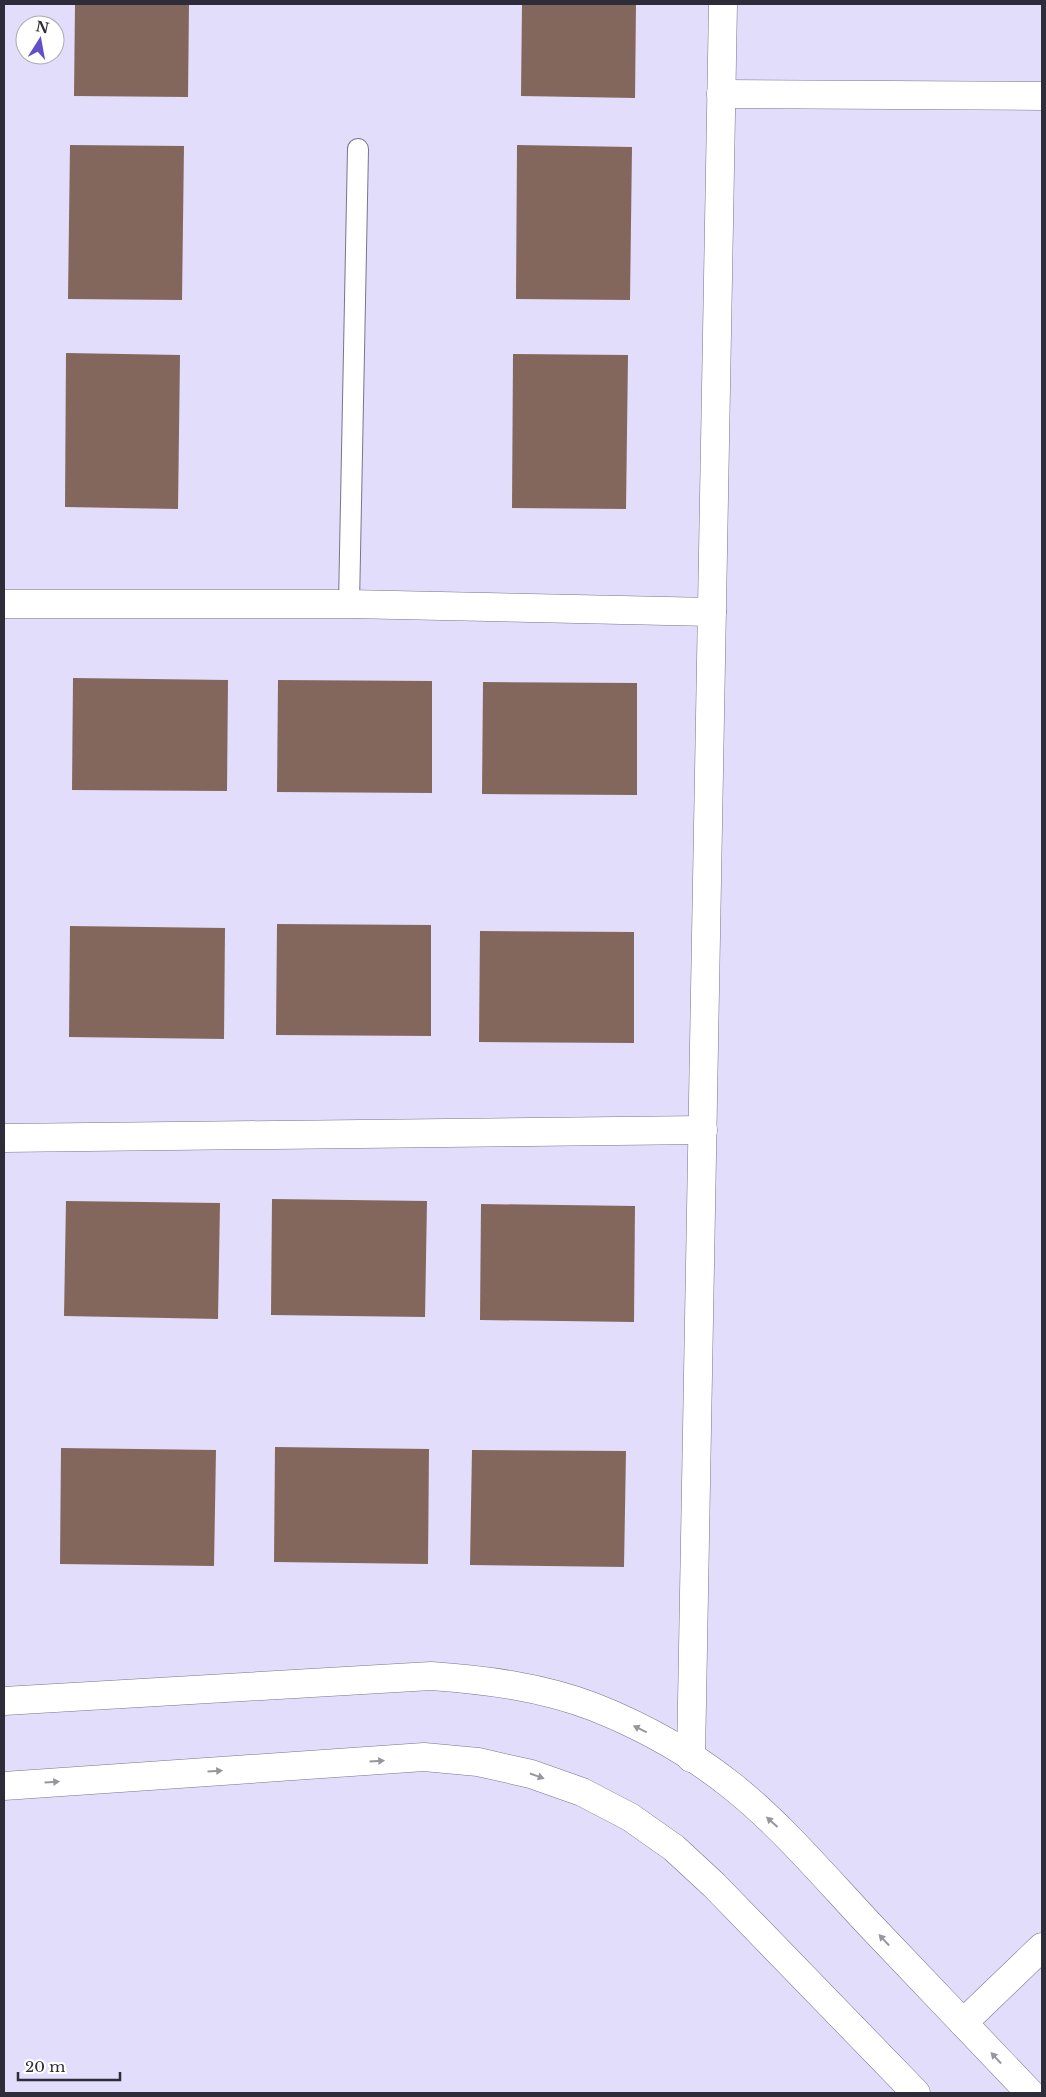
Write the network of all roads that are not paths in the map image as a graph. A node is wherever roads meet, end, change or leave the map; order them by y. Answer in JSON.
{"nodes":[{"id":1,"x":723,"y":4,"type":"edge"},
{"id":2,"x":721,"y":94,"type":"junction"},
{"id":3,"x":1042,"y":96,"type":"edge"},
{"id":4,"x":358,"y":149,"type":"dead end"},
{"id":5,"x":4,"y":604,"type":"edge"},
{"id":6,"x":349,"y":604,"type":"junction"},
{"id":7,"x":712,"y":612,"type":"junction"},
{"id":8,"x":703,"y":1130,"type":"junction"},
{"id":9,"x":4,"y":1138,"type":"edge"},
{"id":10,"x":4,"y":1701,"type":"edge"},
{"id":11,"x":691,"y":1758,"type":"junction"},
{"id":12,"x":4,"y":1786,"type":"edge"},
{"id":13,"x":1042,"y":1947,"type":"edge"},
{"id":14,"x":963,"y":2023,"type":"junction"},
{"id":15,"x":916,"y":2093,"type":"edge"},
{"id":16,"x":1030,"y":2093,"type":"edge"}],
"edges":[{"from":1,"to":2,"type":"street"},
{"from":2,"to":3,"type":"street"},
{"from":2,"to":7,"type":"street"},
{"from":4,"to":6,"type":"lane"},
{"from":5,"to":6,"type":"street"},
{"from":6,"to":7,"type":"street"},
{"from":7,"to":8,"type":"street"},
{"from":8,"to":9,"type":"street"},
{"from":8,"to":11,"type":"street"},
{"from":11,"to":10,"type":"street","one_way":true},
{"from":14,"to":11,"type":"street","one_way":true},
{"from":12,"to":15,"type":"street","one_way":true},
{"from":13,"to":14,"type":"street"},
{"from":16,"to":14,"type":"street","one_way":true}]}
